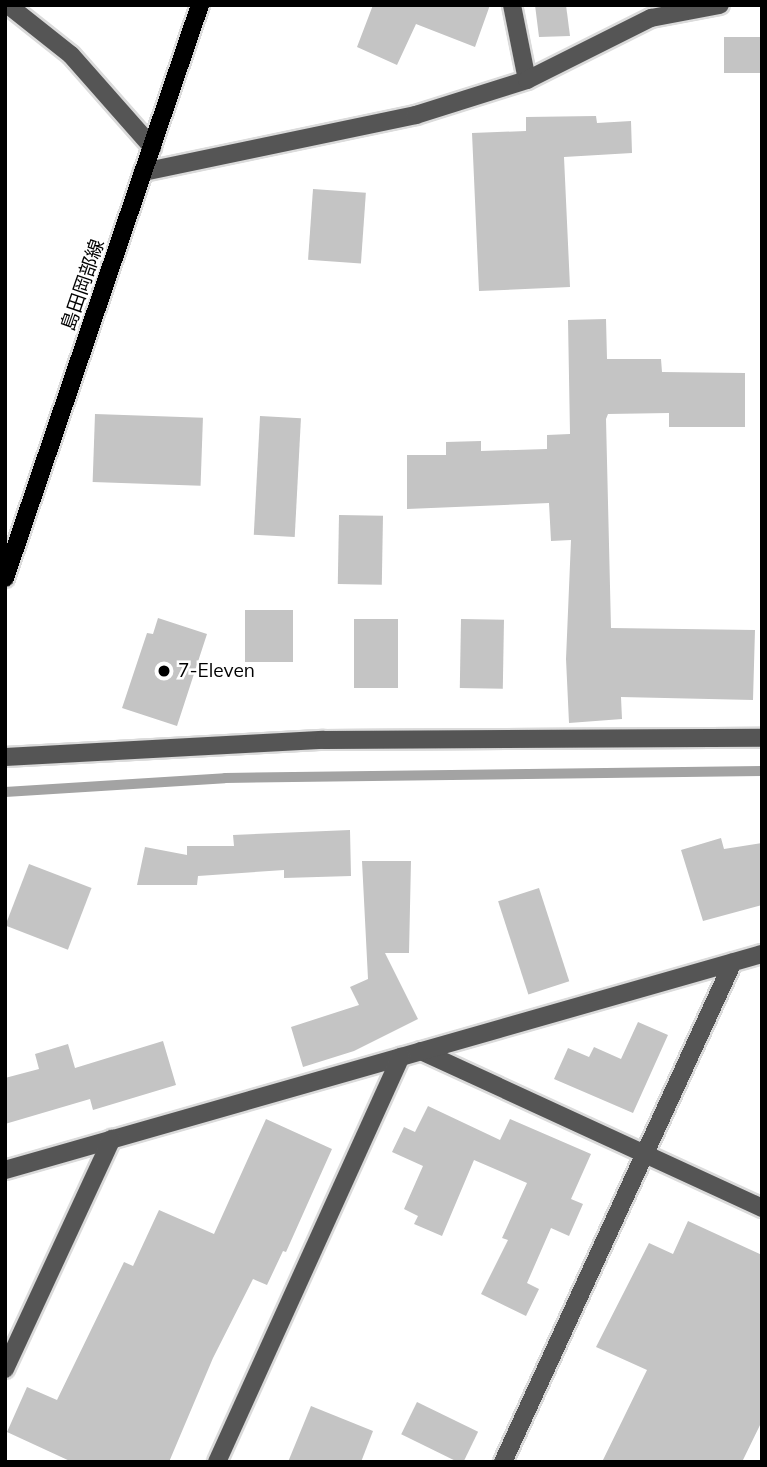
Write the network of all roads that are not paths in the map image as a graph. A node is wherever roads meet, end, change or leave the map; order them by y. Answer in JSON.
{"nodes":[{"id":1,"x":8,"y":5,"type":"edge"},
{"id":2,"x":200,"y":5,"type":"edge"},
{"id":3,"x":512,"y":5,"type":"edge"},
{"id":4,"x":720,"y":5,"type":"edge"},
{"id":5,"x":527,"y":80,"type":"junction"},
{"id":6,"x":152,"y":147,"type":"junction"},
{"id":7,"x":143,"y":172,"type":"junction"},
{"id":8,"x":5,"y":578,"type":"edge"},
{"id":9,"x":762,"y":738,"type":"edge"},
{"id":10,"x":5,"y":757,"type":"edge"},
{"id":11,"x":762,"y":954,"type":"edge"},
{"id":12,"x":733,"y":962,"type":"junction"},
{"id":13,"x":421,"y":1051,"type":"junction"},
{"id":14,"x":401,"y":1057,"type":"junction"},
{"id":15,"x":112,"y":1139,"type":"junction"},
{"id":16,"x":642,"y":1154,"type":"junction"},
{"id":17,"x":5,"y":1170,"type":"edge"},
{"id":18,"x":762,"y":1208,"type":"edge"},
{"id":19,"x":5,"y":1368,"type":"edge"},
{"id":20,"x":217,"y":1462,"type":"edge"},
{"id":21,"x":503,"y":1462,"type":"edge"}],
"edges":[{"from":1,"to":6,"type":"street"},
{"from":2,"to":6,"type":"main road","name":"島田岡部線"},
{"from":3,"to":5,"type":"street"},
{"from":4,"to":5,"type":"street"},
{"from":5,"to":7,"type":"street"},
{"from":6,"to":7,"type":"main road","name":"島田岡部線"},
{"from":7,"to":8,"type":"main road","name":"島田岡部線"},
{"from":9,"to":10,"type":"street"},
{"from":11,"to":12,"type":"street"},
{"from":12,"to":13,"type":"street"},
{"from":12,"to":16,"type":"street"},
{"from":13,"to":14,"type":"street"},
{"from":13,"to":16,"type":"street"},
{"from":14,"to":15,"type":"street"},
{"from":14,"to":20,"type":"street"},
{"from":15,"to":17,"type":"street"},
{"from":15,"to":19,"type":"street"},
{"from":16,"to":18,"type":"street"},
{"from":16,"to":21,"type":"street"}]}
